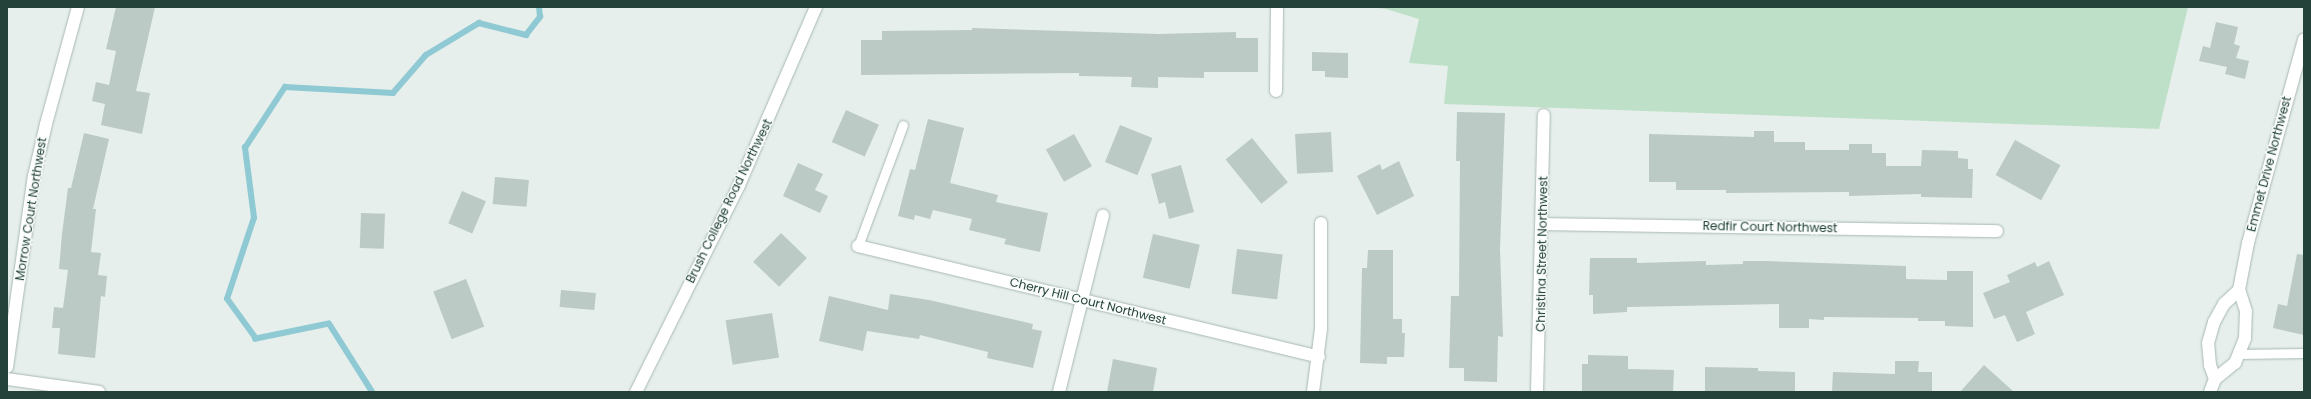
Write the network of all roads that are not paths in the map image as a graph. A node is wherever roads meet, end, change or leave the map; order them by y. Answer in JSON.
{"nodes":[{"id":1,"x":78,"y":7,"type":"edge"},
{"id":2,"x":816,"y":7,"type":"edge"},
{"id":3,"x":1277,"y":7,"type":"edge"},
{"id":4,"x":2304,"y":40,"type":"edge"},
{"id":5,"x":1276,"y":92,"type":"dead end"},
{"id":6,"x":1544,"y":115,"type":"dead end"},
{"id":7,"x":903,"y":125,"type":"dead end"},
{"id":8,"x":1103,"y":215,"type":"dead end"},
{"id":9,"x":1321,"y":223,"type":"dead end"},
{"id":10,"x":1543,"y":224,"type":"junction"},
{"id":11,"x":1997,"y":231,"type":"dead end"},
{"id":12,"x":858,"y":246,"type":"joint"},
{"id":13,"x":2240,"y":290,"type":"junction"},
{"id":14,"x":1082,"y":299,"type":"junction"},
{"id":15,"x":2304,"y":353,"type":"edge"},
{"id":16,"x":2238,"y":354,"type":"junction"},
{"id":17,"x":1319,"y":357,"type":"junction"},
{"id":18,"x":7,"y":367,"type":"edge"},
{"id":19,"x":7,"y":379,"type":"edge"},
{"id":20,"x":2214,"y":379,"type":"junction"},
{"id":21,"x":99,"y":392,"type":"edge"},
{"id":22,"x":636,"y":392,"type":"edge"},
{"id":23,"x":1059,"y":392,"type":"edge"},
{"id":24,"x":1313,"y":392,"type":"edge"},
{"id":25,"x":1537,"y":392,"type":"edge"},
{"id":26,"x":2210,"y":392,"type":"edge"}],
"edges":[{"from":1,"to":18,"type":"street","name":"Morrow Court Northwest"},
{"from":2,"to":22,"type":"street","name":"Brush College Road Northwest"},
{"from":3,"to":5,"type":"street"},
{"from":4,"to":13,"type":"street","name":"Emmet Drive Northwest"},
{"from":6,"to":10,"type":"street","name":"Christina Street Northwest"},
{"from":7,"to":12,"type":"lane"},
{"from":8,"to":14,"type":"street"},
{"from":9,"to":17,"type":"street"},
{"from":10,"to":11,"type":"street","name":"Redfir Court Northwest"},
{"from":10,"to":25,"type":"street","name":"Christina Street Northwest"},
{"from":12,"to":14,"type":"street","name":"Cherry Hill Court Northwest"},
{"from":13,"to":16,"type":"street","name":"Emmet Drive Northwest"},
{"from":13,"to":20,"type":"street"},
{"from":14,"to":17,"type":"street","name":"Cherry Hill Court Northwest"},
{"from":14,"to":23,"type":"street"},
{"from":15,"to":16,"type":"lane"},
{"from":16,"to":20,"type":"street","name":"Emmet Drive Northwest"},
{"from":17,"to":24,"type":"street"},
{"from":19,"to":21,"type":"street"},
{"from":20,"to":26,"type":"street"}]}
